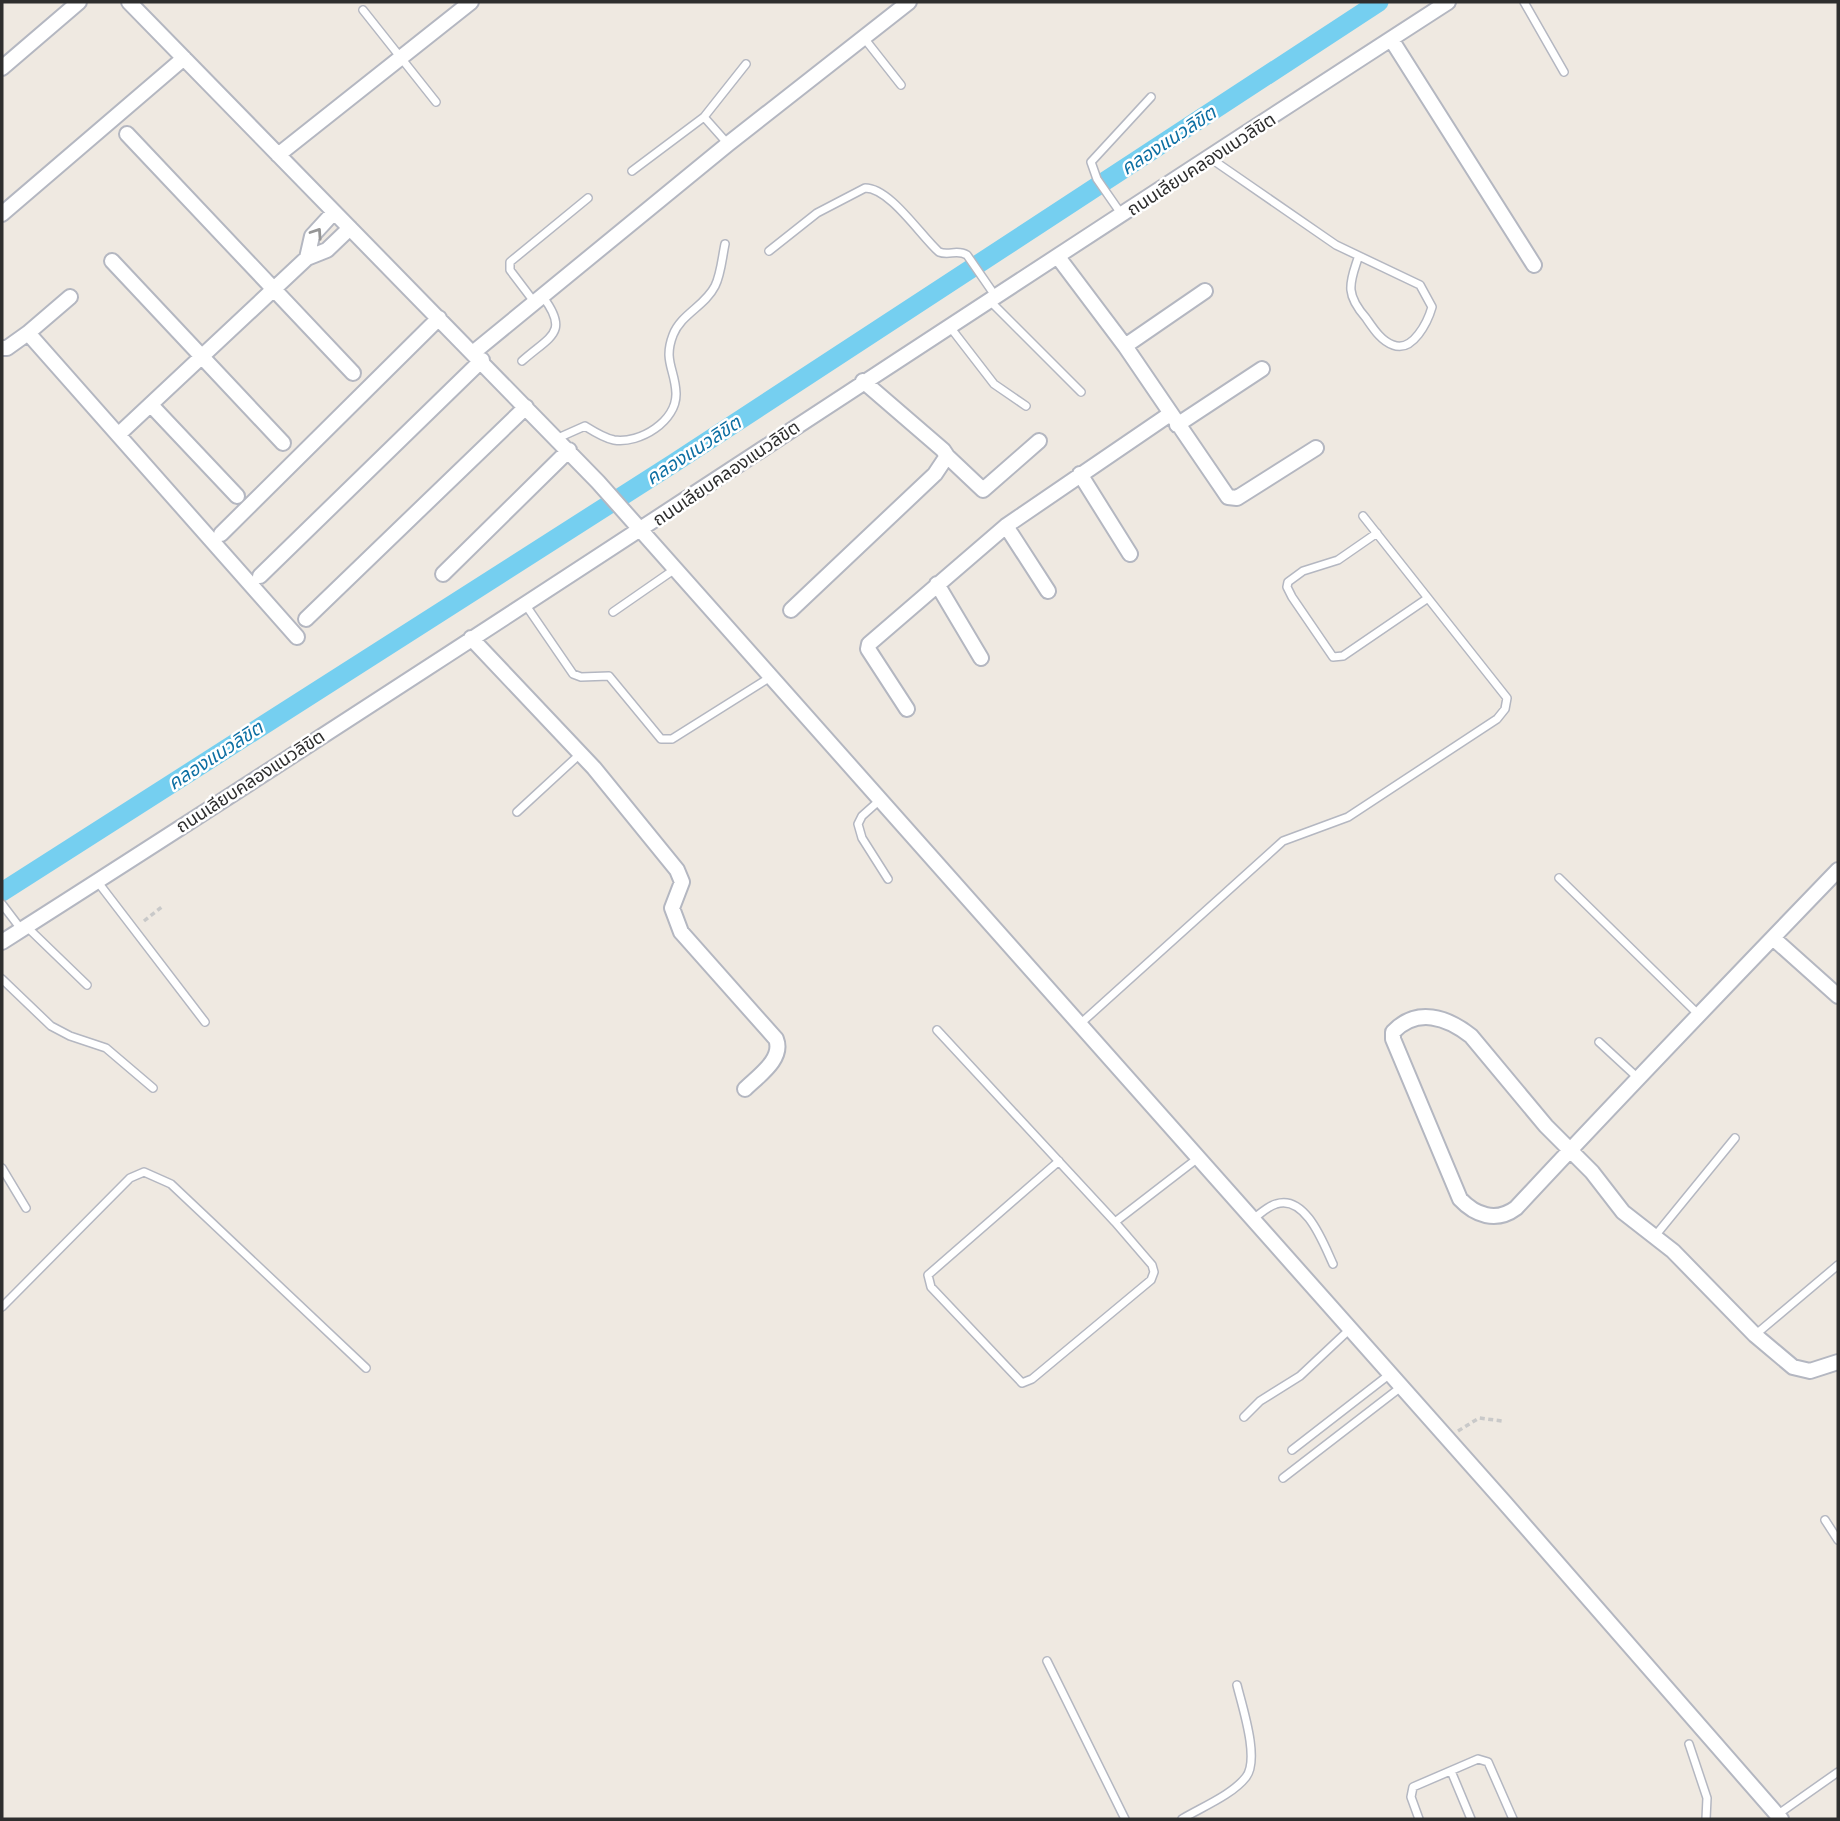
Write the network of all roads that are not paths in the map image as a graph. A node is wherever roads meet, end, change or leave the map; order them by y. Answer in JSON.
{"nodes":[{"id":1,"x":79,"y":2,"type":"edge"},
{"id":2,"x":128,"y":2,"type":"edge"},
{"id":3,"x":471,"y":2,"type":"edge"},
{"id":4,"x":909,"y":2,"type":"edge"},
{"id":5,"x":1448,"y":2,"type":"edge"},
{"id":6,"x":1524,"y":2,"type":"edge"},
{"id":7,"x":363,"y":9,"type":"dead end"},
{"id":8,"x":864,"y":38,"type":"junction"},
{"id":9,"x":1391,"y":39,"type":"junction"},
{"id":10,"x":401,"y":57,"type":"junction"},
{"id":11,"x":184,"y":58,"type":"junction"},
{"id":12,"x":746,"y":64,"type":"dead end"},
{"id":13,"x":2,"y":68,"type":"edge"},
{"id":14,"x":1564,"y":72,"type":"dead end"},
{"id":15,"x":901,"y":85,"type":"dead end"},
{"id":16,"x":1151,"y":97,"type":"dead end"},
{"id":17,"x":436,"y":102,"type":"dead end"},
{"id":18,"x":704,"y":117,"type":"junction"},
{"id":19,"x":127,"y":134,"type":"dead end"},
{"id":20,"x":728,"y":144,"type":"junction"},
{"id":21,"x":278,"y":155,"type":"junction"},
{"id":22,"x":1210,"y":157,"type":"junction"},
{"id":23,"x":632,"y":171,"type":"dead end"},
{"id":24,"x":588,"y":198,"type":"dead end"},
{"id":25,"x":334,"y":212,"type":"junction"},
{"id":26,"x":2,"y":214,"type":"edge"},
{"id":27,"x":1122,"y":215,"type":"junction"},
{"id":28,"x":349,"y":228,"type":"junction"},
{"id":29,"x":725,"y":244,"type":"dead end"},
{"id":30,"x":769,"y":251,"type":"dead end"},
{"id":31,"x":1058,"y":257,"type":"junction"},
{"id":32,"x":307,"y":258,"type":"junction"},
{"id":33,"x":1358,"y":258,"type":"junction"},
{"id":34,"x":112,"y":261,"type":"dead end"},
{"id":35,"x":1534,"y":265,"type":"dead end"},
{"id":36,"x":274,"y":291,"type":"junction"},
{"id":37,"x":1205,"y":291,"type":"dead end"},
{"id":38,"x":71,"y":298,"type":"dead end"},
{"id":39,"x":993,"y":299,"type":"junction"},
{"id":40,"x":540,"y":300,"type":"junction"},
{"id":41,"x":439,"y":318,"type":"junction"},
{"id":42,"x":950,"y":327,"type":"junction"},
{"id":43,"x":28,"y":333,"type":"junction"},
{"id":44,"x":1125,"y":346,"type":"junction"},
{"id":45,"x":2,"y":348,"type":"edge"},
{"id":46,"x":478,"y":356,"type":"junction"},
{"id":47,"x":203,"y":358,"type":"junction"},
{"id":48,"x":522,"y":361,"type":"dead end"},
{"id":49,"x":1262,"y":369,"type":"dead end"},
{"id":50,"x":353,"y":373,"type":"dead end"},
{"id":51,"x":863,"y":381,"type":"junction"},
{"id":52,"x":1081,"y":392,"type":"dead end"},
{"id":53,"x":151,"y":405,"type":"junction"},
{"id":54,"x":1026,"y":406,"type":"dead end"},
{"id":55,"x":526,"y":407,"type":"junction"},
{"id":56,"x":1174,"y":419,"type":"junction"},
{"id":57,"x":119,"y":434,"type":"junction"},
{"id":58,"x":558,"y":438,"type":"junction"},
{"id":59,"x":1039,"y":441,"type":"dead end"},
{"id":60,"x":283,"y":443,"type":"dead end"},
{"id":61,"x":1316,"y":448,"type":"dead end"},
{"id":62,"x":569,"y":450,"type":"junction"},
{"id":63,"x":947,"y":457,"type":"junction"},
{"id":64,"x":1080,"y":474,"type":"junction"},
{"id":65,"x":237,"y":496,"type":"dead end"},
{"id":66,"x":1363,"y":516,"type":"dead end"},
{"id":67,"x":1006,"y":526,"type":"junction"},
{"id":68,"x":640,"y":530,"type":"junction"},
{"id":69,"x":1377,"y":533,"type":"junction"},
{"id":70,"x":221,"y":534,"type":"dead end"},
{"id":71,"x":1130,"y":554,"type":"dead end"},
{"id":72,"x":676,"y":569,"type":"junction"},
{"id":73,"x":443,"y":574,"type":"dead end"},
{"id":74,"x":260,"y":576,"type":"dead end"},
{"id":75,"x":937,"y":584,"type":"junction"},
{"id":76,"x":1048,"y":591,"type":"dead end"},
{"id":77,"x":1428,"y":598,"type":"junction"},
{"id":78,"x":524,"y":604,"type":"junction"},
{"id":79,"x":791,"y":610,"type":"dead end"},
{"id":80,"x":612,"y":612,"type":"dead end"},
{"id":81,"x":306,"y":620,"type":"dead end"},
{"id":82,"x":297,"y":637,"type":"dead end"},
{"id":83,"x":471,"y":638,"type":"junction"},
{"id":84,"x":981,"y":658,"type":"dead end"},
{"id":85,"x":772,"y":675,"type":"junction"},
{"id":86,"x":907,"y":709,"type":"dead end"},
{"id":87,"x":580,"y":753,"type":"junction"},
{"id":88,"x":881,"y":798,"type":"junction"},
{"id":89,"x":517,"y":812,"type":"dead end"},
{"id":90,"x":1838,"y":870,"type":"edge"},
{"id":91,"x":1559,"y":878,"type":"dead end"},
{"id":92,"x":888,"y":879,"type":"dead end"},
{"id":93,"x":97,"y":880,"type":"junction"},
{"id":94,"x":2,"y":904,"type":"edge"},
{"id":95,"x":24,"y":928,"type":"junction"},
{"id":96,"x":1773,"y":938,"type":"junction"},
{"id":97,"x":2,"y":942,"type":"edge"},
{"id":98,"x":2,"y":979,"type":"edge"},
{"id":99,"x":87,"y":985,"type":"dead end"},
{"id":100,"x":1838,"y":996,"type":"edge"},
{"id":101,"x":1698,"y":1014,"type":"junction"},
{"id":102,"x":205,"y":1022,"type":"dead end"},
{"id":103,"x":1080,"y":1024,"type":"junction"},
{"id":104,"x":937,"y":1030,"type":"dead end"},
{"id":105,"x":1599,"y":1042,"type":"dead end"},
{"id":106,"x":1638,"y":1078,"type":"junction"},
{"id":107,"x":153,"y":1088,"type":"dead end"},
{"id":108,"x":745,"y":1089,"type":"dead end"},
{"id":109,"x":1735,"y":1138,"type":"dead end"},
{"id":110,"x":1571,"y":1149,"type":"junction"},
{"id":111,"x":1198,"y":1158,"type":"junction"},
{"id":112,"x":1059,"y":1161,"type":"junction"},
{"id":113,"x":2,"y":1168,"type":"edge"},
{"id":114,"x":26,"y":1208,"type":"dead end"},
{"id":115,"x":1253,"y":1219,"type":"junction"},
{"id":116,"x":1115,"y":1222,"type":"junction"},
{"id":117,"x":1655,"y":1236,"type":"junction"},
{"id":118,"x":1333,"y":1264,"type":"dead end"},
{"id":119,"x":1838,"y":1265,"type":"edge"},
{"id":120,"x":2,"y":1307,"type":"edge"},
{"id":121,"x":1350,"y":1329,"type":"junction"},
{"id":122,"x":1755,"y":1335,"type":"junction"},
{"id":123,"x":1838,"y":1362,"type":"edge"},
{"id":124,"x":366,"y":1368,"type":"dead end"},
{"id":125,"x":1390,"y":1374,"type":"junction"},
{"id":126,"x":1402,"y":1387,"type":"junction"},
{"id":127,"x":1244,"y":1417,"type":"dead end"},
{"id":128,"x":1292,"y":1450,"type":"dead end"},
{"id":129,"x":1283,"y":1478,"type":"dead end"},
{"id":130,"x":1825,"y":1520,"type":"dead end"},
{"id":131,"x":1838,"y":1540,"type":"edge"},
{"id":132,"x":1047,"y":1661,"type":"dead end"},
{"id":133,"x":1237,"y":1685,"type":"dead end"},
{"id":134,"x":1689,"y":1744,"type":"dead end"},
{"id":135,"x":1451,"y":1771,"type":"junction"},
{"id":136,"x":1838,"y":1772,"type":"edge"},
{"id":137,"x":1779,"y":1817,"type":"edge"},
{"id":138,"x":1125,"y":1819,"type":"edge"},
{"id":139,"x":1182,"y":1819,"type":"edge"},
{"id":140,"x":1419,"y":1819,"type":"edge"},
{"id":141,"x":1471,"y":1819,"type":"edge"},
{"id":142,"x":1513,"y":1819,"type":"edge"},
{"id":143,"x":1706,"y":1819,"type":"edge"}],
"edges":[{"from":1,"to":13,"type":"street"},
{"from":2,"to":11,"type":"street"},
{"from":3,"to":10,"type":"street"},
{"from":4,"to":8,"type":"street"},
{"from":5,"to":9,"type":"street","name":"ถนนเลียบคลองแนวลิขิต"},
{"from":6,"to":14,"type":"lane"},
{"from":7,"to":10,"type":"lane"},
{"from":8,"to":15,"type":"lane"},
{"from":8,"to":20,"type":"street"},
{"from":9,"to":22,"type":"street","name":"ถนนเลียบคลองแนวลิขิต"},
{"from":9,"to":35,"type":"street"},
{"from":10,"to":17,"type":"lane"},
{"from":10,"to":21,"type":"street"},
{"from":11,"to":21,"type":"street"},
{"from":11,"to":26,"type":"street"},
{"from":12,"to":18,"type":"lane"},
{"from":16,"to":27,"type":"lane"},
{"from":18,"to":20,"type":"lane"},
{"from":18,"to":23,"type":"lane"},
{"from":19,"to":36,"type":"street"},
{"from":20,"to":40,"type":"street"},
{"from":21,"to":25,"type":"street"},
{"from":22,"to":27,"type":"street","name":"ถนนเลียบคลองแนวลิขิต"},
{"from":22,"to":33,"type":"lane"},
{"from":24,"to":40,"type":"lane"},
{"from":25,"to":28,"type":"street"},
{"from":32,"to":25,"type":"street","one_way":true},
{"from":27,"to":31,"type":"street","name":"ถนนเลียบคลองแนวลิขิต"},
{"from":28,"to":32,"type":"street"},
{"from":28,"to":41,"type":"street"},
{"from":29,"to":58,"type":"lane"},
{"from":30,"to":39,"type":"lane"},
{"from":31,"to":39,"type":"street","name":"ถนนเลียบคลองแนวลิขิต"},
{"from":31,"to":44,"type":"street"},
{"from":32,"to":36,"type":"street"},
{"from":33,"to":33,"type":"lane"},
{"from":34,"to":47,"type":"street"},
{"from":36,"to":47,"type":"street"},
{"from":36,"to":50,"type":"street"},
{"from":37,"to":44,"type":"street"},
{"from":38,"to":43,"type":"street"},
{"from":39,"to":42,"type":"street","name":"ถนนเลียบคลองแนวลิขิต"},
{"from":39,"to":52,"type":"lane"},
{"from":40,"to":46,"type":"street"},
{"from":40,"to":48,"type":"lane"},
{"from":41,"to":46,"type":"street"},
{"from":41,"to":70,"type":"street"},
{"from":42,"to":51,"type":"street","name":"ถนนเลียบคลองแนวลิขิต"},
{"from":42,"to":54,"type":"lane"},
{"from":43,"to":45,"type":"street"},
{"from":43,"to":57,"type":"street"},
{"from":44,"to":56,"type":"street"},
{"from":46,"to":55,"type":"street"},
{"from":46,"to":74,"type":"street"},
{"from":47,"to":53,"type":"street"},
{"from":47,"to":60,"type":"street"},
{"from":49,"to":56,"type":"street"},
{"from":51,"to":63,"type":"street"},
{"from":51,"to":68,"type":"street","name":"ถนนเลียบคลองแนวลิขิต"},
{"from":53,"to":57,"type":"street"},
{"from":53,"to":65,"type":"street"},
{"from":55,"to":58,"type":"street"},
{"from":55,"to":81,"type":"street"},
{"from":56,"to":61,"type":"street"},
{"from":56,"to":64,"type":"street"},
{"from":57,"to":82,"type":"street"},
{"from":58,"to":62,"type":"street"},
{"from":59,"to":63,"type":"street"},
{"from":62,"to":68,"type":"street"},
{"from":62,"to":73,"type":"street"},
{"from":63,"to":79,"type":"street"},
{"from":64,"to":67,"type":"street"},
{"from":64,"to":71,"type":"street"},
{"from":66,"to":69,"type":"lane"},
{"from":67,"to":75,"type":"street"},
{"from":67,"to":76,"type":"street"},
{"from":68,"to":72,"type":"street"},
{"from":68,"to":78,"type":"street","name":"ถนนเลียบคลองแนวลิขิต"},
{"from":69,"to":77,"type":"lane"},
{"from":69,"to":77,"type":"lane"},
{"from":72,"to":80,"type":"lane"},
{"from":72,"to":85,"type":"street"},
{"from":75,"to":84,"type":"street"},
{"from":75,"to":86,"type":"street"},
{"from":77,"to":103,"type":"lane"},
{"from":78,"to":83,"type":"street","name":"ถนนเลียบคลองแนวลิขิต"},
{"from":78,"to":85,"type":"lane"},
{"from":83,"to":87,"type":"street"},
{"from":83,"to":93,"type":"street","name":"ถนนเลียบคลองแนวลิขิต"},
{"from":85,"to":88,"type":"street"},
{"from":87,"to":89,"type":"lane"},
{"from":87,"to":108,"type":"street"},
{"from":88,"to":92,"type":"lane"},
{"from":88,"to":103,"type":"street"},
{"from":90,"to":96,"type":"street"},
{"from":91,"to":101,"type":"lane"},
{"from":93,"to":95,"type":"street","name":"ถนนเลียบคลองแนวลิขิต"},
{"from":93,"to":102,"type":"lane"},
{"from":94,"to":95,"type":"lane"},
{"from":95,"to":97,"type":"street","name":"ถนนเลียบคลองแนวลิขิต"},
{"from":95,"to":99,"type":"lane"},
{"from":96,"to":100,"type":"street"},
{"from":96,"to":101,"type":"street"},
{"from":98,"to":107,"type":"lane"},
{"from":101,"to":106,"type":"street"},
{"from":103,"to":111,"type":"street"},
{"from":104,"to":112,"type":"lane"},
{"from":105,"to":106,"type":"lane"},
{"from":106,"to":110,"type":"street"},
{"from":109,"to":117,"type":"lane"},
{"from":110,"to":110,"type":"street"},
{"from":110,"to":117,"type":"street"},
{"from":111,"to":115,"type":"street"},
{"from":111,"to":116,"type":"lane"},
{"from":112,"to":116,"type":"lane"},
{"from":112,"to":116,"type":"lane"},
{"from":113,"to":114,"type":"lane"},
{"from":115,"to":118,"type":"lane"},
{"from":115,"to":121,"type":"street"},
{"from":117,"to":122,"type":"street"},
{"from":119,"to":122,"type":"lane"},
{"from":120,"to":124,"type":"lane"},
{"from":121,"to":125,"type":"street"},
{"from":121,"to":127,"type":"lane"},
{"from":122,"to":123,"type":"street"},
{"from":125,"to":126,"type":"street"},
{"from":125,"to":128,"type":"lane"},
{"from":126,"to":129,"type":"lane"},
{"from":126,"to":137,"type":"street"},
{"from":130,"to":131,"type":"lane"},
{"from":132,"to":138,"type":"lane"},
{"from":133,"to":139,"type":"lane"},
{"from":134,"to":143,"type":"lane"},
{"from":135,"to":140,"type":"lane"},
{"from":135,"to":141,"type":"lane"},
{"from":135,"to":142,"type":"lane"},
{"from":136,"to":137,"type":"lane"}]}
